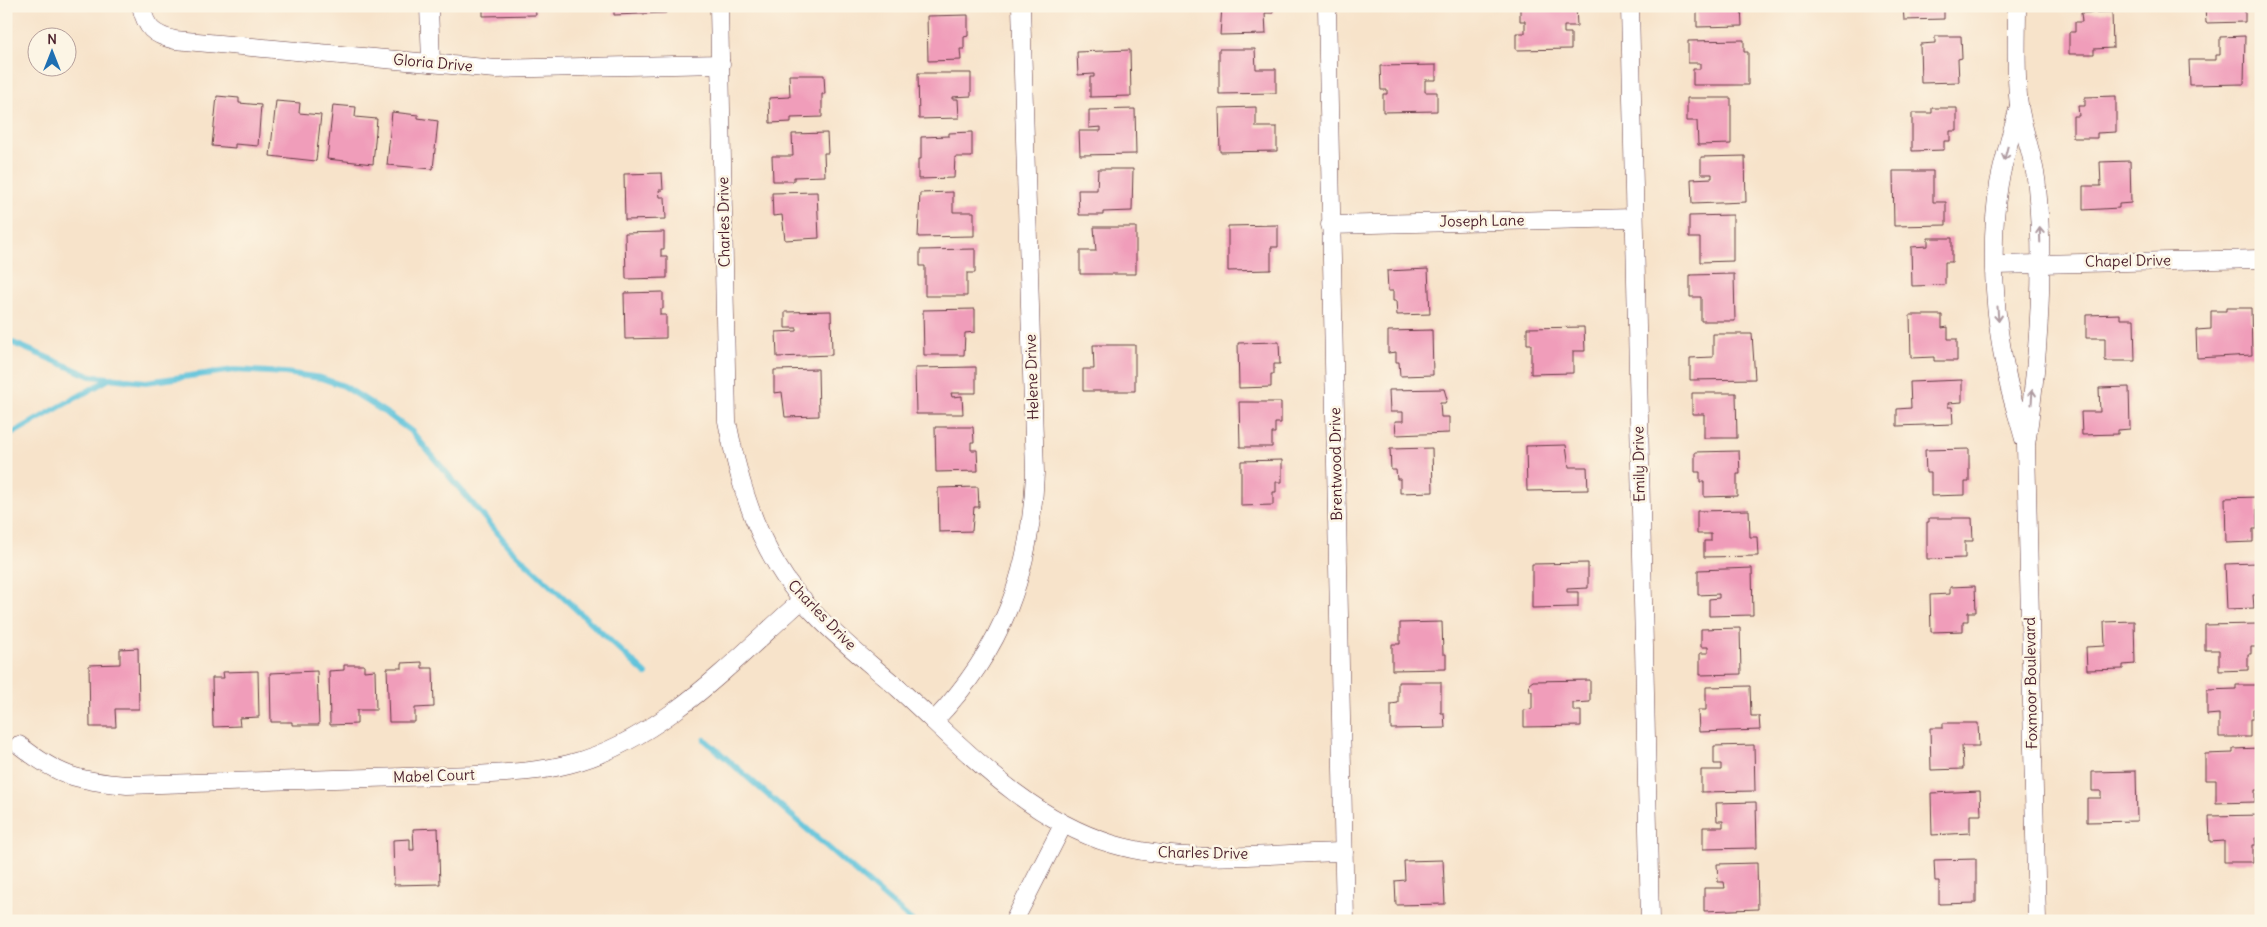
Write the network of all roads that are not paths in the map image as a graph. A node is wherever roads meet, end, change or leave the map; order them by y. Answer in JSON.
{"nodes":[{"id":1,"x":140,"y":6,"type":"edge"},
{"id":2,"x":430,"y":6,"type":"edge"},
{"id":3,"x":719,"y":6,"type":"edge"},
{"id":4,"x":1021,"y":6,"type":"edge"},
{"id":5,"x":1327,"y":6,"type":"edge"},
{"id":6,"x":1630,"y":6,"type":"edge"},
{"id":7,"x":2017,"y":6,"type":"edge"},
{"id":8,"x":430,"y":63,"type":"junction"},
{"id":9,"x":721,"y":64,"type":"junction"},
{"id":10,"x":2019,"y":106,"type":"junction"},
{"id":11,"x":1634,"y":218,"type":"junction"},
{"id":12,"x":1330,"y":224,"type":"junction"},
{"id":13,"x":2261,"y":259,"type":"edge"},
{"id":14,"x":2040,"y":264,"type":"junction"},
{"id":15,"x":1995,"y":265,"type":"junction"},
{"id":16,"x":2026,"y":445,"type":"junction"},
{"id":17,"x":803,"y":599,"type":"junction"},
{"id":18,"x":934,"y":721,"type":"junction"},
{"id":19,"x":19,"y":745,"type":"dead end"},
{"id":20,"x":1063,"y":825,"type":"junction"},
{"id":21,"x":1344,"y":852,"type":"junction"},
{"id":22,"x":1014,"y":921,"type":"edge"},
{"id":23,"x":1345,"y":921,"type":"edge"},
{"id":24,"x":1650,"y":921,"type":"edge"},
{"id":25,"x":2037,"y":921,"type":"edge"}],
"edges":[{"from":1,"to":8,"type":"street","name":"Gloria Drive"},
{"from":2,"to":8,"type":"street"},
{"from":3,"to":9,"type":"street","name":"Charles Drive"},
{"from":4,"to":18,"type":"street","name":"Helene Drive"},
{"from":5,"to":12,"type":"street","name":"Brentwood Drive"},
{"from":6,"to":11,"type":"street","name":"Emily Drive"},
{"from":7,"to":10,"type":"street","name":"Foxmoor Boulevard"},
{"from":8,"to":9,"type":"street","name":"Gloria Drive"},
{"from":9,"to":17,"type":"street","name":"Charles Drive"},
{"from":14,"to":10,"type":"street","name":"Foxmoor Boulevard","one_way":true},
{"from":10,"to":15,"type":"street","name":"Foxmoor Boulevard","one_way":true},
{"from":11,"to":12,"type":"street","name":"Joseph Lane"},
{"from":11,"to":24,"type":"street","name":"Emily Drive"},
{"from":12,"to":21,"type":"street","name":"Brentwood Drive"},
{"from":13,"to":14,"type":"street","name":"Chapel Drive"},
{"from":14,"to":15,"type":"street","name":"Chapel Drive"},
{"from":16,"to":14,"type":"street","name":"Foxmoor Boulevard","one_way":true},
{"from":15,"to":16,"type":"street","name":"Foxmoor Boulevard","one_way":true},
{"from":16,"to":25,"type":"street","name":"Foxmoor Boulevard"},
{"from":17,"to":18,"type":"street","name":"Charles Drive"},
{"from":17,"to":19,"type":"street","name":"Mabel Court"},
{"from":18,"to":20,"type":"street","name":"Charles Drive"},
{"from":20,"to":21,"type":"street","name":"Charles Drive"},
{"from":20,"to":22,"type":"street"},
{"from":21,"to":23,"type":"street","name":"Brentwood Drive"}]}
